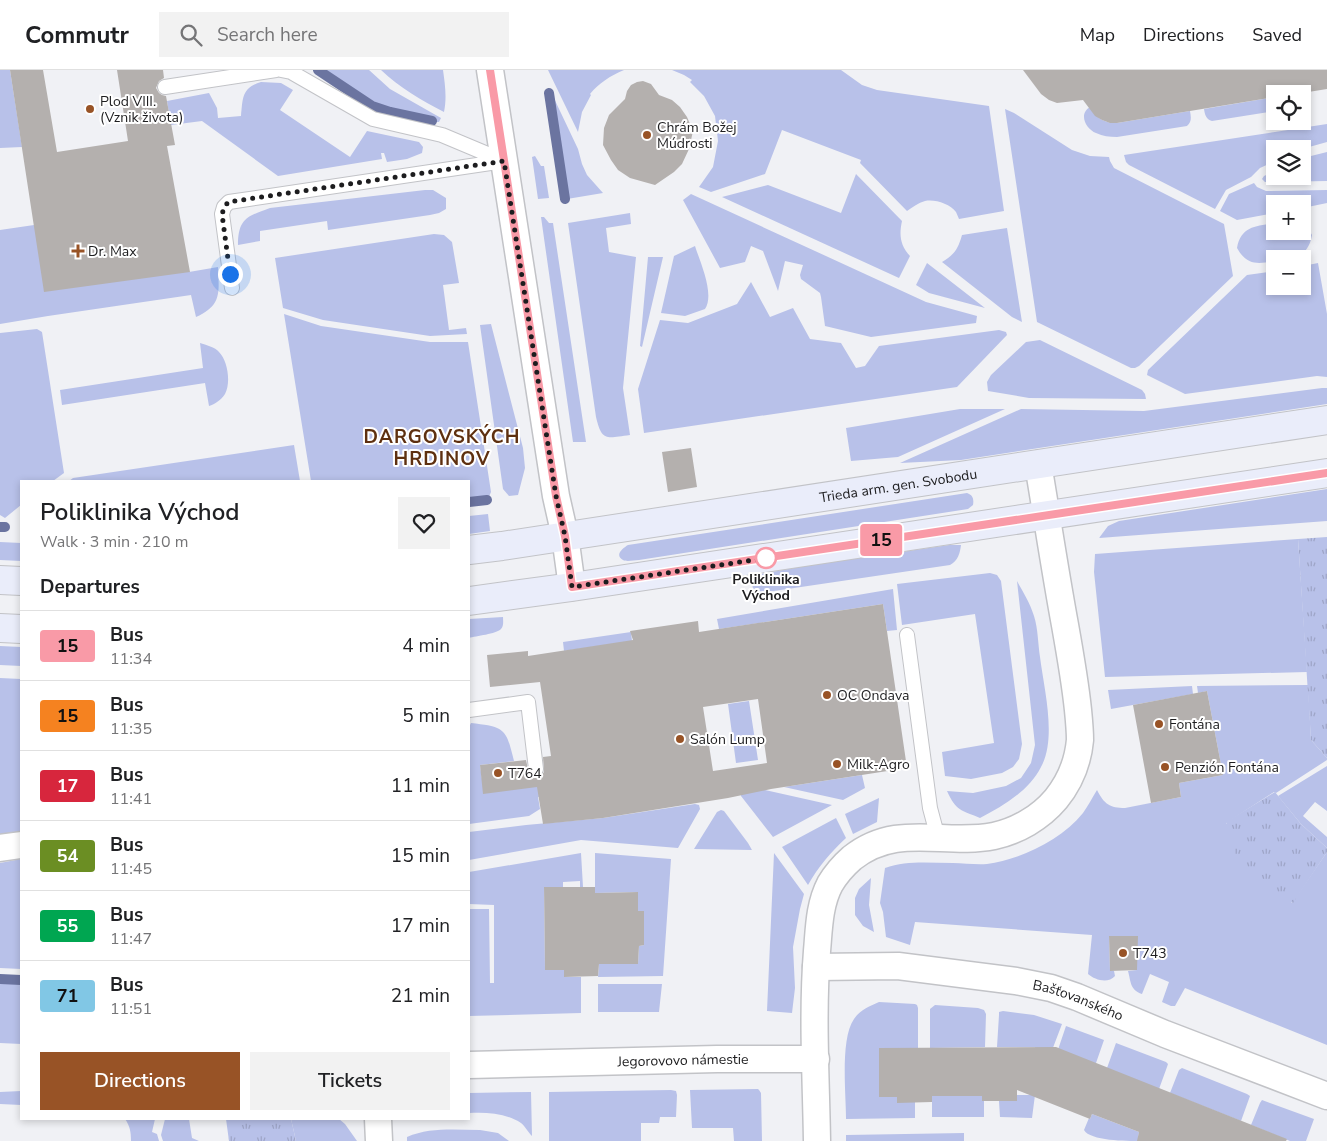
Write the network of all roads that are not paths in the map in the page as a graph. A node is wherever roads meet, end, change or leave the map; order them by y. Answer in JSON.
{"nodes":[{"id":1,"x":276,"y":70,"type":"edge"},
{"id":2,"x":281,"y":70,"type":"edge"},
{"id":3,"x":490,"y":70,"type":"edge"},
{"id":4,"x":165,"y":87,"type":"dead end"},
{"id":5,"x":504,"y":161,"type":"junction"},
{"id":6,"x":232,"y":288,"type":"dead end"},
{"id":7,"x":1327,"y":420,"type":"edge"},
{"id":8,"x":1038,"y":464,"type":"junction"},
{"id":9,"x":1327,"y":473,"type":"edge"},
{"id":10,"x":1046,"y":515,"type":"junction"},
{"id":11,"x":565,"y":536,"type":"junction"},
{"id":12,"x":470,"y":550,"type":"edge"},
{"id":13,"x":0,"y":580,"type":"edge"},
{"id":14,"x":20,"y":581,"type":"edge"},
{"id":15,"x":572,"y":587,"type":"junction"},
{"id":16,"x":470,"y":600,"type":"edge"},
{"id":17,"x":0,"y":628,"type":"edge"},
{"id":18,"x":20,"y":629,"type":"edge"},
{"id":19,"x":906,"y":635,"type":"dead end"},
{"id":20,"x":470,"y":710,"type":"edge"},
{"id":21,"x":536,"y":769,"type":"dead end"},
{"id":22,"x":938,"y":838,"type":"junction"},
{"id":23,"x":20,"y":845,"type":"edge"},
{"id":24,"x":0,"y":848,"type":"edge"},
{"id":25,"x":816,"y":967,"type":"junction"},
{"id":26,"x":816,"y":1059,"type":"junction"},
{"id":27,"x":470,"y":1064,"type":"edge"},
{"id":28,"x":1327,"y":1096,"type":"edge"},
{"id":29,"x":378,"y":1120,"type":"edge"},
{"id":30,"x":379,"y":1141,"type":"edge"},
{"id":31,"x":817,"y":1141,"type":"edge"}],
"edges":[{"from":1,"to":4,"type":"lane"},
{"from":2,"to":5,"type":"lane"},
{"from":3,"to":5,"type":"street"},
{"from":5,"to":6,"type":"lane"},
{"from":5,"to":11,"type":"street"},
{"from":7,"to":8,"type":"street","name":"Trieda arm. gen. Svobodu"},
{"from":8,"to":10,"type":"street"},
{"from":8,"to":11,"type":"street","name":"Trieda arm. gen. Svobodu"},
{"from":9,"to":10,"type":"street"},
{"from":10,"to":15,"type":"street"},
{"from":10,"to":22,"type":"street"},
{"from":11,"to":12,"type":"street","name":"Trieda arm. gen. Svobodu"},
{"from":11,"to":15,"type":"street"},
{"from":13,"to":14,"type":"street"},
{"from":15,"to":16,"type":"street"},
{"from":17,"to":18,"type":"street"},
{"from":19,"to":22,"type":"lane"},
{"from":20,"to":21,"type":"lane"},
{"from":22,"to":25,"type":"street"},
{"from":23,"to":24,"type":"street"},
{"from":25,"to":26,"type":"street"},
{"from":25,"to":28,"type":"street","name":"Bašťovanského"},
{"from":26,"to":27,"type":"street","name":"Jegorovovo námestie"},
{"from":26,"to":31,"type":"street"},
{"from":29,"to":30,"type":"street"}]}
